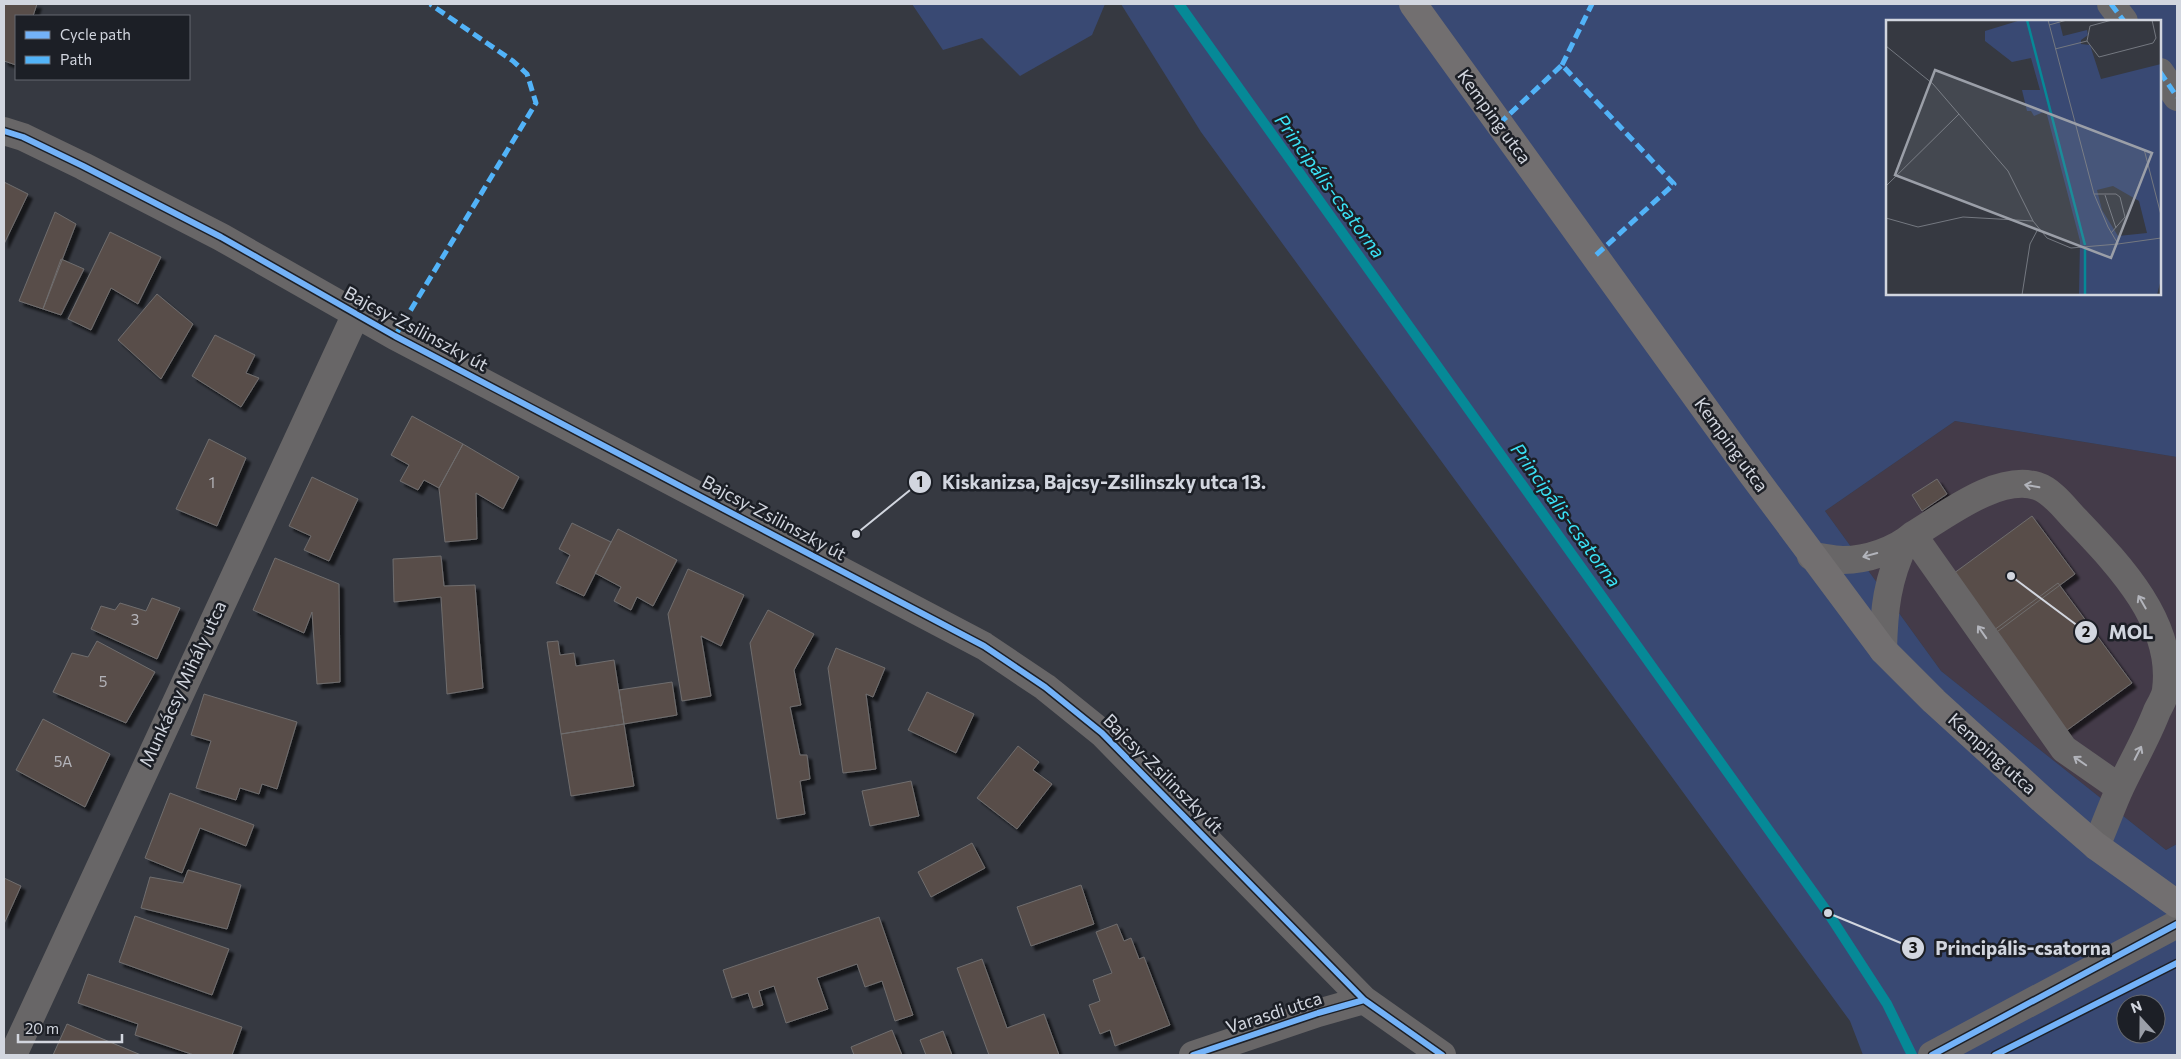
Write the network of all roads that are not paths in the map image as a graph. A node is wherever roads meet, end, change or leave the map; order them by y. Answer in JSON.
{"nodes":[{"id":1,"x":1412,"y":4,"type":"edge"},
{"id":2,"x":2111,"y":4,"type":"edge"},
{"id":3,"x":2123,"y":20,"type":"edge"},
{"id":4,"x":2161,"y":73,"type":"edge"},
{"id":5,"x":2177,"y":97,"type":"edge"},
{"id":6,"x":4,"y":130,"type":"edge"},
{"id":7,"x":356,"y":314,"type":"junction"},
{"id":8,"x":1909,"y":538,"type":"junction"},
{"id":9,"x":1812,"y":556,"type":"junction"},
{"id":10,"x":1883,"y":650,"type":"junction"},
{"id":11,"x":2120,"y":788,"type":"junction"},
{"id":12,"x":2096,"y":846,"type":"junction"},
{"id":13,"x":2177,"y":904,"type":"edge"},
{"id":14,"x":2177,"y":924,"type":"edge"},
{"id":15,"x":1364,"y":1000,"type":"junction"},
{"id":16,"x":13,"y":1055,"type":"edge"},
{"id":17,"x":1193,"y":1055,"type":"edge"},
{"id":18,"x":1440,"y":1055,"type":"edge"},
{"id":19,"x":1932,"y":1055,"type":"edge"}],
"edges":[{"from":1,"to":9,"type":"main road","name":"Kemping utca"},
{"from":2,"to":3,"type":"street"},
{"from":4,"to":5,"type":"street"},
{"from":6,"to":7,"type":"street","name":"Bajcsy-Zsilinszky út"},
{"from":7,"to":15,"type":"street","name":"Bajcsy-Zsilinszky út"},
{"from":7,"to":16,"type":"street","name":"Munkácsy Mihály utca"},
{"from":8,"to":9,"type":"street","one_way":true},
{"from":8,"to":10,"type":"street"},
{"from":11,"to":8,"type":"street","one_way":true},
{"from":11,"to":8,"type":"street","one_way":true},
{"from":9,"to":10,"type":"main road","name":"Kemping utca"},
{"from":10,"to":12,"type":"main road","name":"Kemping utca"},
{"from":11,"to":12,"type":"street"},
{"from":12,"to":13,"type":"main road","name":"Kemping utca"},
{"from":14,"to":19,"type":"street"},
{"from":15,"to":17,"type":"street","name":"Varasdi utca"},
{"from":15,"to":18,"type":"street","name":"Bajcsy-Zsilinszky út"}]}
